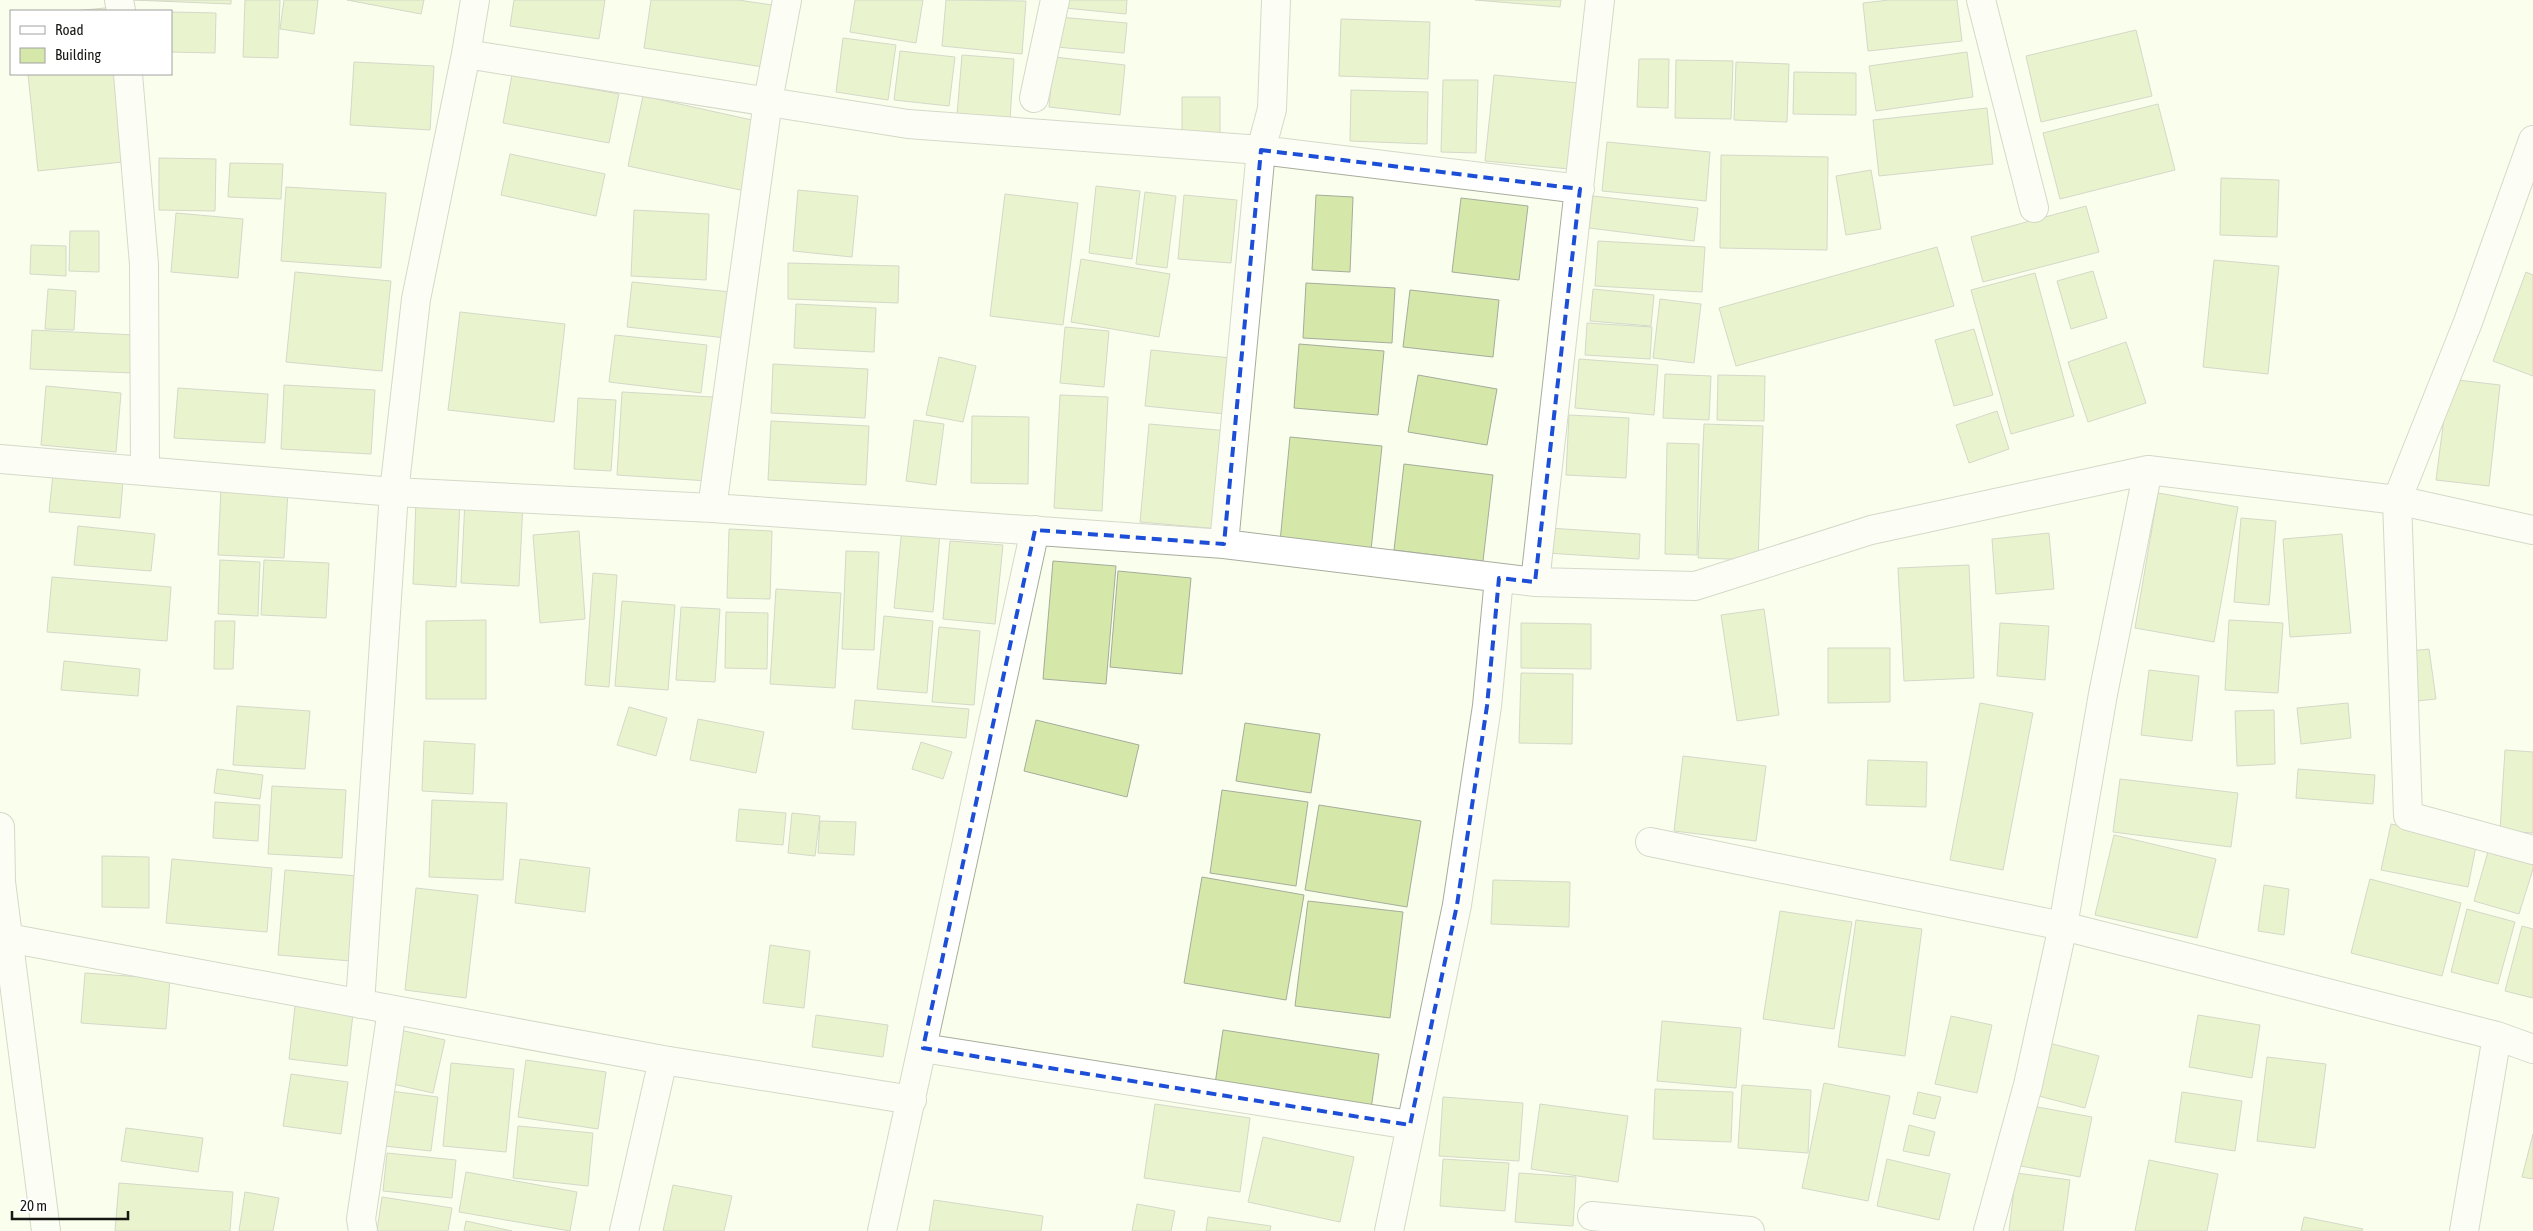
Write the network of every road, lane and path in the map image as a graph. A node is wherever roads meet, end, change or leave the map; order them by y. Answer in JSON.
{"nodes":[{"id":1,"x":475,"y":0,"type":"edge"},
{"id":2,"x":788,"y":0,"type":"edge"},
{"id":3,"x":1054,"y":0,"type":"edge"},
{"id":4,"x":1276,"y":0,"type":"edge"},
{"id":5,"x":1600,"y":0,"type":"edge"},
{"id":6,"x":1981,"y":0,"type":"edge"},
{"id":7,"x":466,"y":54,"type":"junction"},
{"id":8,"x":128,"y":75,"type":"edge"},
{"id":9,"x":1034,"y":98,"type":"dead end"},
{"id":10,"x":768,"y":101,"type":"junction"},
{"id":11,"x":2533,"y":140,"type":"edge"},
{"id":12,"x":1261,"y":150,"type":"junction"},
{"id":13,"x":1580,"y":189,"type":"junction"},
{"id":14,"x":2034,"y":208,"type":"dead end"},
{"id":15,"x":0,"y":459,"type":"edge"},
{"id":16,"x":2148,"y":470,"type":"junction"},
{"id":17,"x":145,"y":471,"type":"junction"},
{"id":18,"x":394,"y":492,"type":"junction"},
{"id":19,"x":2397,"y":500,"type":"junction"},
{"id":20,"x":712,"y":508,"type":"junction"},
{"id":21,"x":1034,"y":530,"type":"junction"},
{"id":22,"x":2533,"y":530,"type":"edge"},
{"id":23,"x":1224,"y":544,"type":"junction"},
{"id":24,"x":1499,"y":578,"type":"junction"},
{"id":25,"x":1535,"y":582,"type":"junction"},
{"id":26,"x":0,"y":827,"type":"edge"},
{"id":27,"x":1650,"y":842,"type":"dead end"},
{"id":28,"x":2533,"y":850,"type":"edge"},
{"id":29,"x":2063,"y":926,"type":"junction"},
{"id":30,"x":8,"y":938,"type":"junction"},
{"id":31,"x":360,"y":1004,"type":"junction"},
{"id":32,"x":392,"y":1010,"type":"junction"},
{"id":33,"x":2497,"y":1036,"type":"junction"},
{"id":34,"x":923,"y":1048,"type":"junction"},
{"id":35,"x":2533,"y":1049,"type":"edge"},
{"id":36,"x":663,"y":1060,"type":"junction"},
{"id":37,"x":912,"y":1100,"type":"junction"},
{"id":38,"x":1410,"y":1125,"type":"junction"},
{"id":39,"x":1592,"y":1216,"type":"dead end"},
{"id":40,"x":46,"y":1231,"type":"edge"},
{"id":41,"x":363,"y":1231,"type":"edge"},
{"id":42,"x":624,"y":1231,"type":"edge"},
{"id":43,"x":882,"y":1231,"type":"edge"},
{"id":44,"x":1389,"y":1231,"type":"edge"},
{"id":45,"x":1750,"y":1231,"type":"edge"},
{"id":46,"x":1988,"y":1231,"type":"edge"},
{"id":47,"x":2464,"y":1231,"type":"edge"}],
"edges":[{"from":1,"to":7,"type":"street"},
{"from":2,"to":10,"type":"street"},
{"from":3,"to":9,"type":"street"},
{"from":4,"to":12,"type":"street"},
{"from":5,"to":13,"type":"street"},
{"from":6,"to":14,"type":"street"},
{"from":7,"to":10,"type":"street"},
{"from":7,"to":18,"type":"street"},
{"from":8,"to":17,"type":"street"},
{"from":10,"to":12,"type":"street"},
{"from":10,"to":20,"type":"street"},
{"from":11,"to":19,"type":"street"},
{"from":12,"to":13,"type":"street"},
{"from":12,"to":23,"type":"street"},
{"from":13,"to":25,"type":"street"},
{"from":15,"to":17,"type":"street"},
{"from":16,"to":19,"type":"street"},
{"from":16,"to":25,"type":"street"},
{"from":16,"to":29,"type":"street"},
{"from":17,"to":18,"type":"street"},
{"from":18,"to":20,"type":"street"},
{"from":18,"to":31,"type":"street"},
{"from":19,"to":22,"type":"street"},
{"from":19,"to":28,"type":"street"},
{"from":20,"to":21,"type":"street"},
{"from":21,"to":23,"type":"street"},
{"from":21,"to":34,"type":"street"},
{"from":23,"to":24,"type":"street"},
{"from":24,"to":25,"type":"street"},
{"from":24,"to":38,"type":"street"},
{"from":26,"to":30,"type":"street"},
{"from":27,"to":29,"type":"street"},
{"from":29,"to":33,"type":"street"},
{"from":29,"to":46,"type":"street"},
{"from":30,"to":31,"type":"street"},
{"from":30,"to":40,"type":"street"},
{"from":31,"to":32,"type":"street"},
{"from":32,"to":36,"type":"street"},
{"from":32,"to":41,"type":"street"},
{"from":33,"to":35,"type":"street"},
{"from":33,"to":47,"type":"street"},
{"from":34,"to":37,"type":"street"},
{"from":34,"to":38,"type":"street"},
{"from":36,"to":37,"type":"street"},
{"from":36,"to":42,"type":"street"},
{"from":37,"to":43,"type":"street"},
{"from":38,"to":44,"type":"street"},
{"from":39,"to":45,"type":"street"}]}
